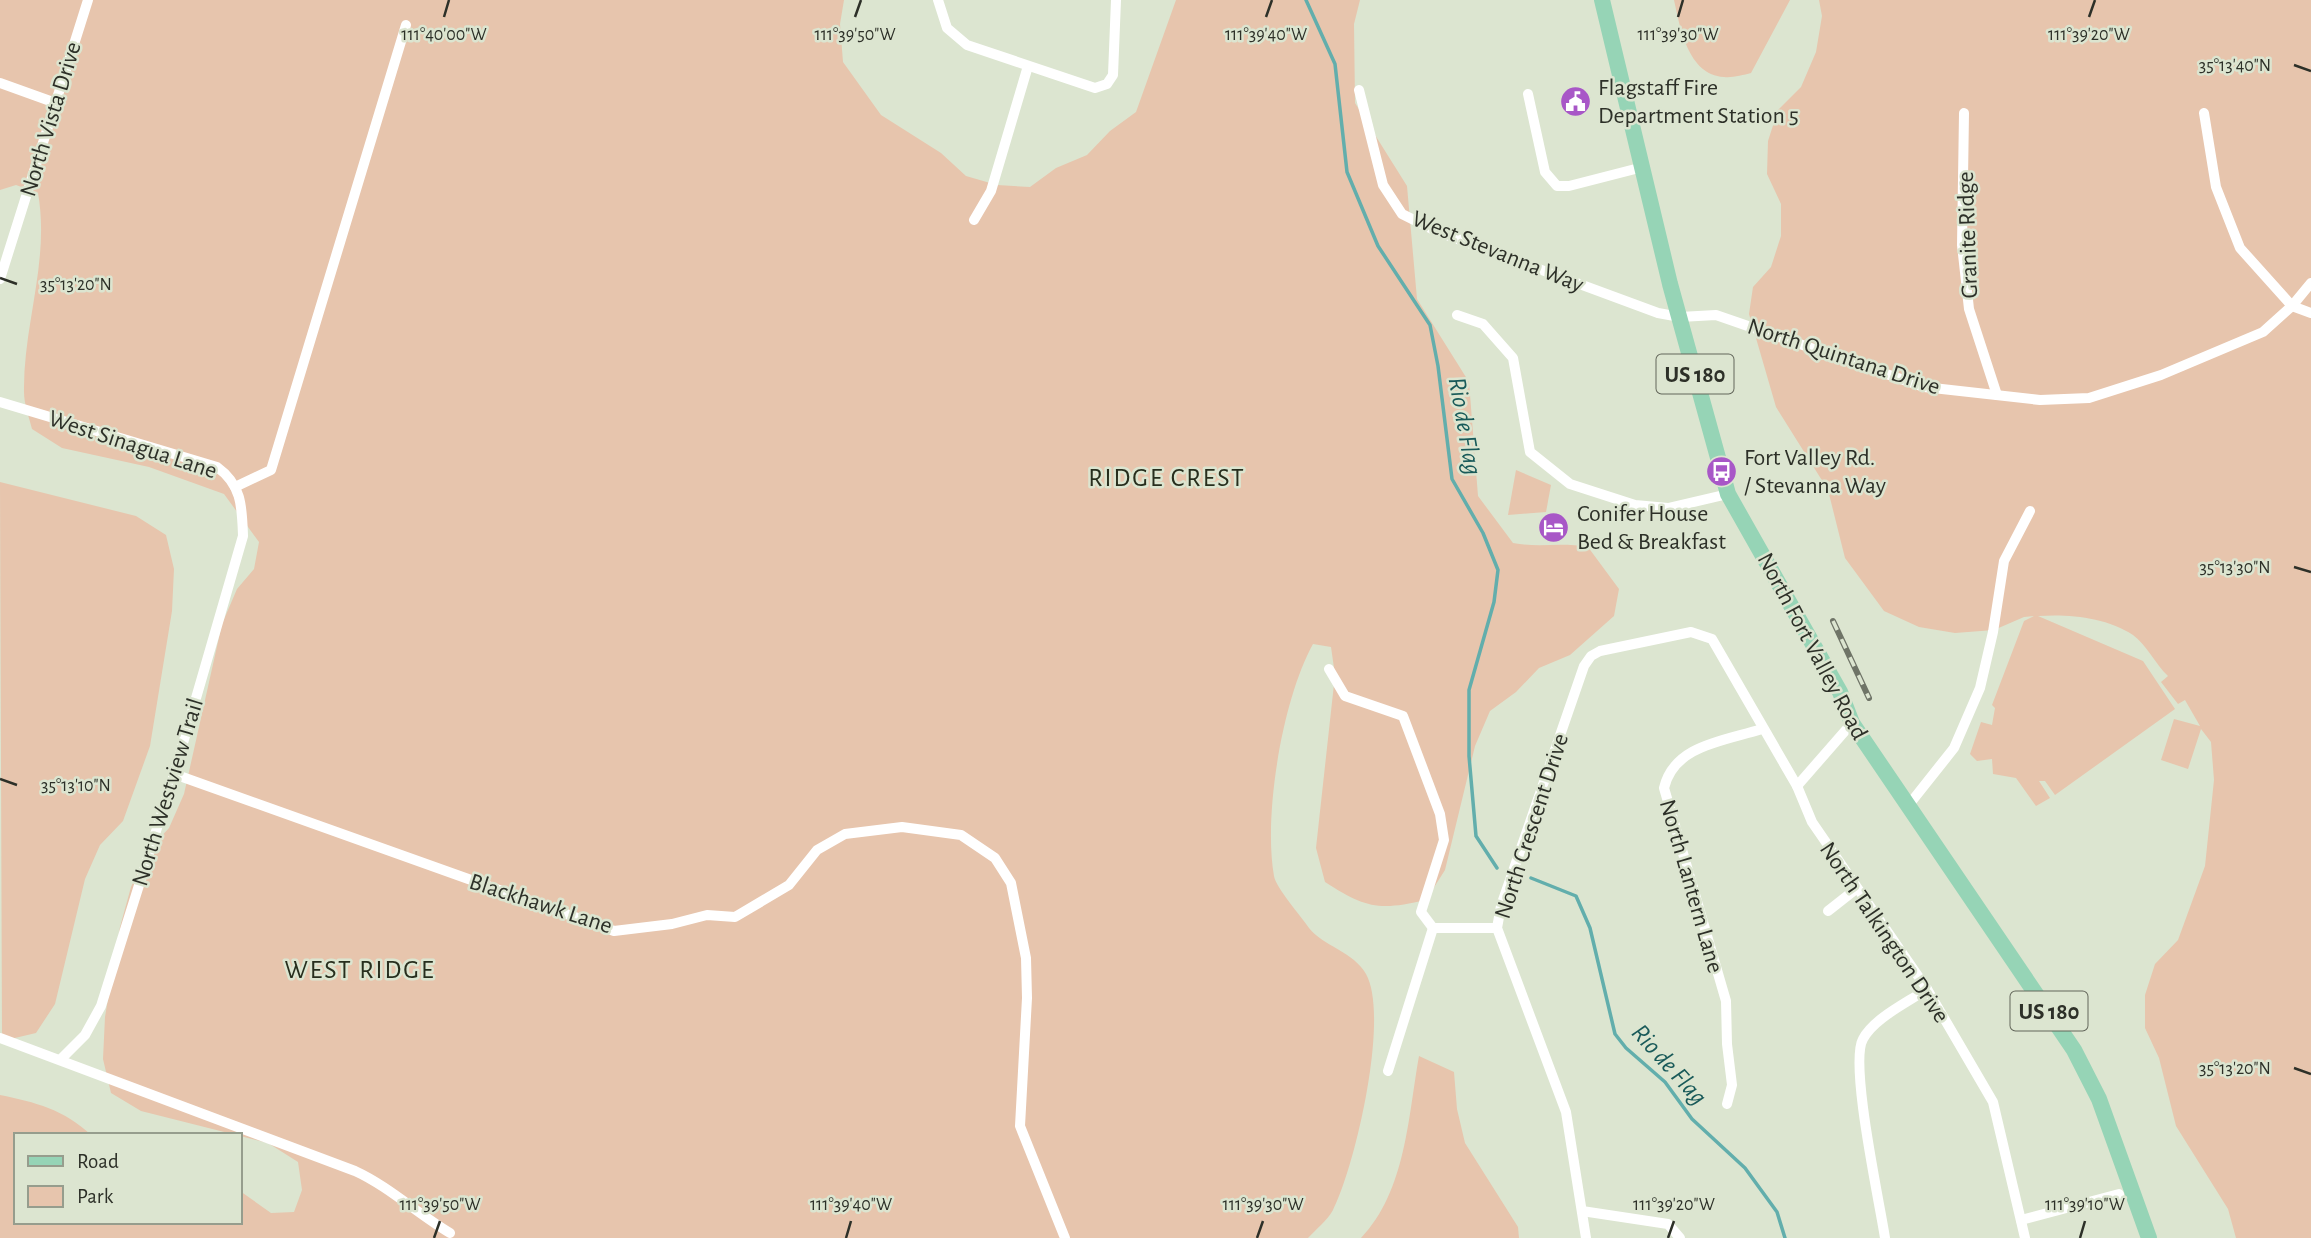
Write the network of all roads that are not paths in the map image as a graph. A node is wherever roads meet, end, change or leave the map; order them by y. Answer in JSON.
{"nodes":[{"id":1,"x":88,"y":0,"type":"edge"},
{"id":2,"x":937,"y":0,"type":"edge"},
{"id":3,"x":1116,"y":0,"type":"edge"},
{"id":4,"x":1602,"y":0,"type":"edge"},
{"id":5,"x":406,"y":25,"type":"dead end"},
{"id":6,"x":1028,"y":66,"type":"junction"},
{"id":7,"x":0,"y":83,"type":"edge"},
{"id":8,"x":1359,"y":90,"type":"dead end"},
{"id":9,"x":1528,"y":94,"type":"dead end"},
{"id":10,"x":53,"y":102,"type":"junction"},
{"id":11,"x":1964,"y":113,"type":"dead end"},
{"id":12,"x":2204,"y":113,"type":"dead end"},
{"id":13,"x":1643,"y":167,"type":"junction"},
{"id":14,"x":974,"y":220,"type":"dead end"},
{"id":15,"x":0,"y":279,"type":"edge"},
{"id":16,"x":2311,"y":283,"type":"edge"},
{"id":17,"x":2292,"y":306,"type":"junction"},
{"id":18,"x":2311,"y":313,"type":"edge"},
{"id":19,"x":1457,"y":315,"type":"dead end"},
{"id":20,"x":1680,"y":317,"type":"junction"},
{"id":21,"x":1997,"y":395,"type":"junction"},
{"id":22,"x":0,"y":402,"type":"edge"},
{"id":23,"x":235,"y":487,"type":"junction"},
{"id":24,"x":1728,"y":494,"type":"junction"},
{"id":25,"x":242,"y":511,"type":"joint"},
{"id":26,"x":2029,"y":511,"type":"dead end"},
{"id":27,"x":1712,"y":639,"type":"joint"},
{"id":28,"x":1329,"y":669,"type":"dead end"},
{"id":29,"x":1852,"y":723,"type":"junction"},
{"id":30,"x":1762,"y":729,"type":"junction"},
{"id":31,"x":174,"y":775,"type":"junction"},
{"id":32,"x":1797,"y":786,"type":"junction"},
{"id":33,"x":1908,"y":806,"type":"junction"},
{"id":34,"x":1856,"y":889,"type":"junction"},
{"id":35,"x":1828,"y":911,"type":"dead end"},
{"id":36,"x":1497,"y":928,"type":"junction"},
{"id":37,"x":1433,"y":929,"type":"junction"},
{"id":38,"x":1927,"y":989,"type":"junction"},
{"id":39,"x":0,"y":1038,"type":"edge"},
{"id":40,"x":61,"y":1059,"type":"junction"},
{"id":41,"x":1388,"y":1071,"type":"dead end"},
{"id":42,"x":1727,"y":1104,"type":"dead end"},
{"id":43,"x":2119,"y":1195,"type":"dead end"},
{"id":44,"x":1582,"y":1212,"type":"junction"},
{"id":45,"x":2021,"y":1220,"type":"junction"},
{"id":46,"x":450,"y":1233,"type":"dead end"},
{"id":47,"x":1065,"y":1238,"type":"edge"},
{"id":48,"x":1586,"y":1238,"type":"edge"},
{"id":49,"x":1680,"y":1238,"type":"edge"},
{"id":50,"x":1885,"y":1238,"type":"edge"},
{"id":51,"x":2025,"y":1238,"type":"edge"},
{"id":52,"x":2149,"y":1238,"type":"edge"}],
"edges":[{"from":1,"to":10,"type":"street","name":"North Vista Drive"},
{"from":2,"to":6,"type":"street"},
{"from":3,"to":6,"type":"street"},
{"from":4,"to":13,"type":"main road","name":"North Fort Valley Road","number":"US 180"},
{"from":5,"to":23,"type":"street"},
{"from":6,"to":14,"type":"street"},
{"from":7,"to":10,"type":"street"},
{"from":8,"to":20,"type":"street","name":"West Stevanna Way"},
{"from":9,"to":13,"type":"street"},
{"from":10,"to":15,"type":"street","name":"North Vista Drive"},
{"from":11,"to":21,"type":"street","name":"Granite Ridge"},
{"from":12,"to":17,"type":"street"},
{"from":13,"to":20,"type":"main road","name":"North Fort Valley Road","number":"US 180"},
{"from":16,"to":17,"type":"street","name":"North Quintana Drive"},
{"from":17,"to":18,"type":"street"},
{"from":17,"to":21,"type":"street","name":"North Quintana Drive"},
{"from":19,"to":24,"type":"street"},
{"from":20,"to":21,"type":"street","name":"North Quintana Drive"},
{"from":20,"to":24,"type":"main road","name":"North Fort Valley Road","number":"US 180"},
{"from":22,"to":23,"type":"street","name":"West Sinagua Lane"},
{"from":23,"to":25,"type":"street","name":"West Sinagua Lane"},
{"from":24,"to":29,"type":"main road","name":"North Fort Valley Road","number":"US 180"},
{"from":25,"to":31,"type":"street","name":"North Westview Trail"},
{"from":26,"to":33,"type":"street"},
{"from":27,"to":30,"type":"street","name":"North Talkington Drive"},
{"from":27,"to":36,"type":"street","name":"North Crescent Drive"},
{"from":28,"to":37,"type":"street"},
{"from":29,"to":32,"type":"street"},
{"from":29,"to":33,"type":"main road","name":"North Fort Valley Road","number":"US 180"},
{"from":30,"to":32,"type":"street","name":"North Talkington Drive"},
{"from":30,"to":42,"type":"street","name":"North Lantern Lane"},
{"from":31,"to":40,"type":"street","name":"North Westview Trail"},
{"from":31,"to":47,"type":"street","name":"Blackhawk Lane"},
{"from":32,"to":34,"type":"street","name":"North Talkington Drive"},
{"from":33,"to":52,"type":"main road","name":"North Fort Valley Road","number":"US 180"},
{"from":34,"to":35,"type":"street"},
{"from":34,"to":38,"type":"street","name":"North Talkington Drive"},
{"from":36,"to":37,"type":"street"},
{"from":36,"to":44,"type":"street","name":"North Crescent Drive"},
{"from":37,"to":41,"type":"street"},
{"from":38,"to":45,"type":"street","name":"North Talkington Drive"},
{"from":38,"to":50,"type":"street"},
{"from":39,"to":40,"type":"street"},
{"from":40,"to":46,"type":"street"},
{"from":43,"to":45,"type":"street"},
{"from":44,"to":48,"type":"street","name":"North Crescent Drive"},
{"from":44,"to":49,"type":"street"},
{"from":45,"to":51,"type":"street","name":"North Talkington Drive"}]}
